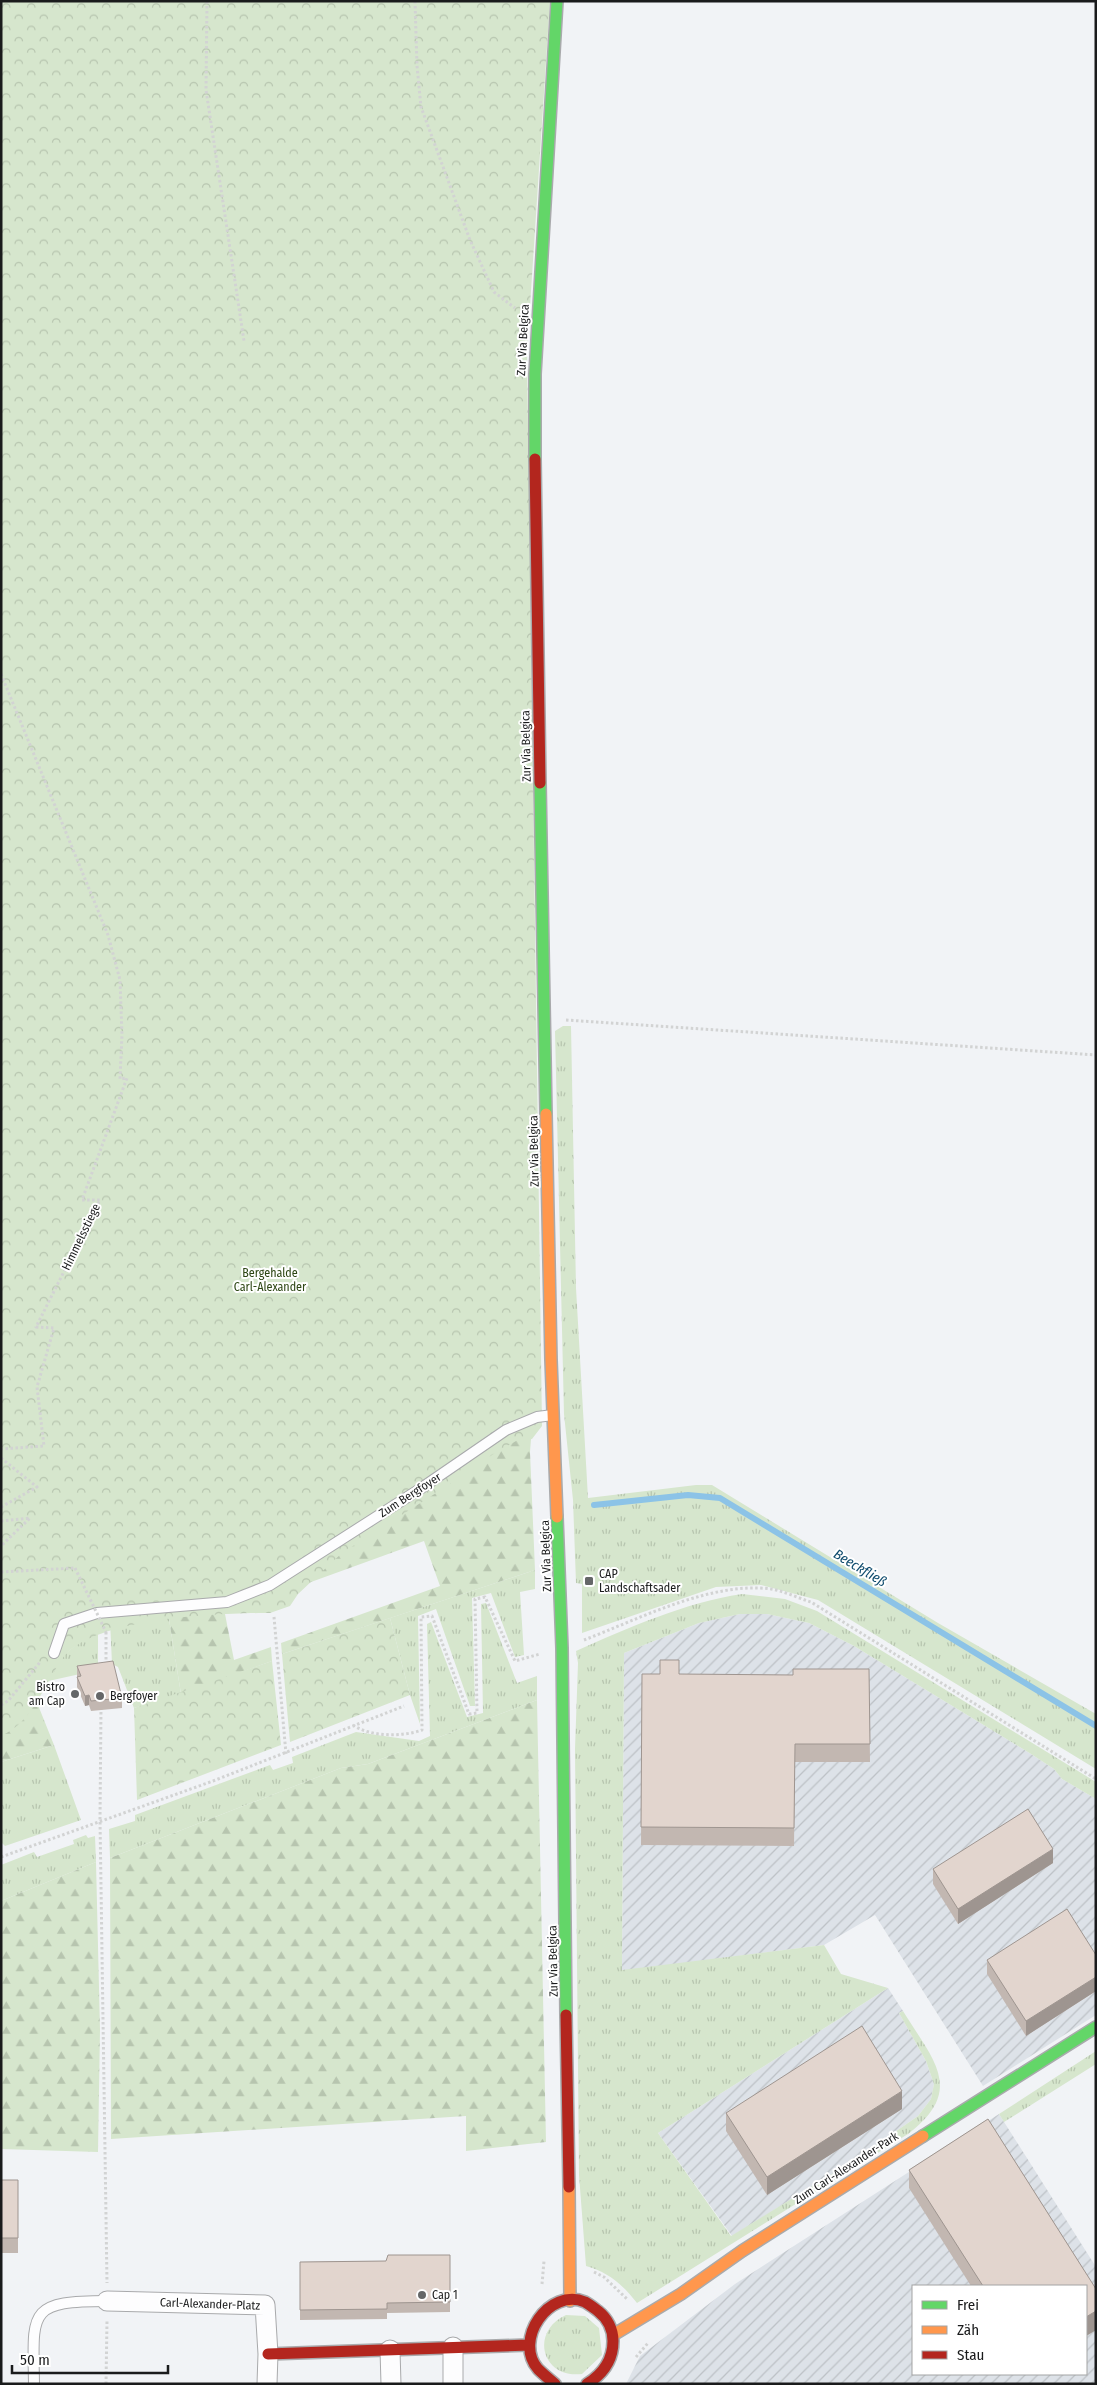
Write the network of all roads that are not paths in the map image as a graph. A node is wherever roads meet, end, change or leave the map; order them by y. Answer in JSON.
{"nodes":[{"id":1,"x":558,"y":1,"type":"edge"},
{"id":2,"x":554,"y":1415,"type":"junction"},
{"id":3,"x":54,"y":1652,"type":"road end"},
{"id":4,"x":1096,"y":2027,"type":"edge"},
{"id":5,"x":570,"y":2301,"type":"junction"},
{"id":6,"x":107,"y":2302,"type":"joint"},
{"id":7,"x":613,"y":2335,"type":"junction"},
{"id":8,"x":528,"y":2345,"type":"junction"},
{"id":9,"x":452,"y":2347,"type":"junction"},
{"id":10,"x":390,"y":2350,"type":"junction"},
{"id":11,"x":268,"y":2354,"type":"junction"},
{"id":12,"x":34,"y":2384,"type":"edge"},
{"id":13,"x":267,"y":2384,"type":"edge"},
{"id":14,"x":391,"y":2384,"type":"edge"},
{"id":15,"x":454,"y":2384,"type":"edge"},
{"id":16,"x":555,"y":2384,"type":"edge"},
{"id":17,"x":587,"y":2384,"type":"edge"}],
"edges":[{"from":1,"to":2,"type":"street","name":"Zur Via Belgica"},
{"from":2,"to":3,"type":"lane","name":"Zum Bergfoyer"},
{"from":2,"to":5,"type":"street","name":"Zur Via Belgica"},
{"from":4,"to":7,"type":"street","name":"Zum Carl-Alexander-Park"},
{"from":5,"to":7,"type":"street"},
{"from":5,"to":8,"type":"street"},
{"from":6,"to":11,"type":"street","name":"Carl-Alexander-Platz"},
{"from":6,"to":12,"type":"lane"},
{"from":7,"to":17,"type":"street"},
{"from":8,"to":9,"type":"street"},
{"from":8,"to":16,"type":"street"},
{"from":9,"to":10,"type":"street"},
{"from":9,"to":15,"type":"street"},
{"from":10,"to":11,"type":"street"},
{"from":10,"to":14,"type":"street"},
{"from":11,"to":13,"type":"street","name":"Carl-Alexander-Platz"}]}
